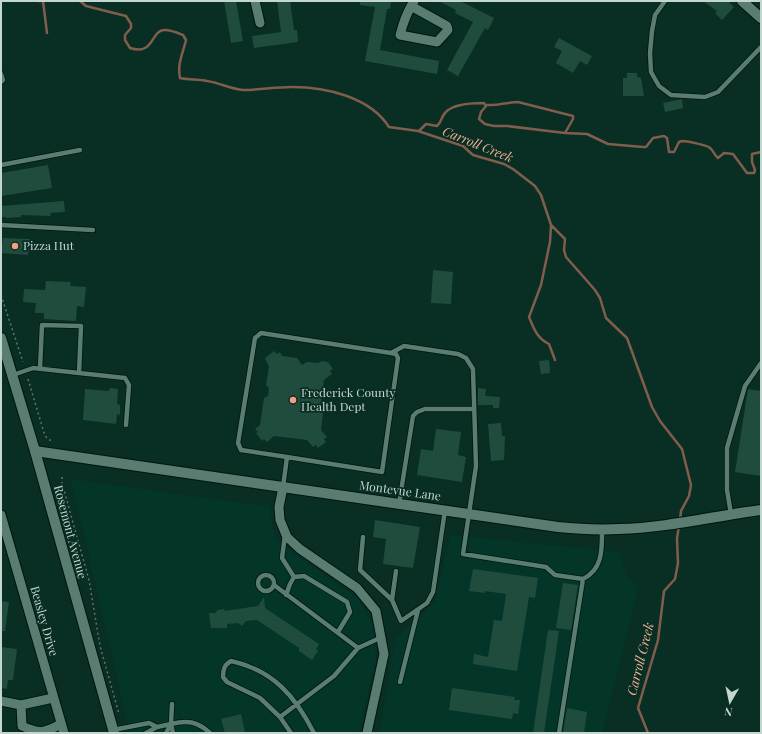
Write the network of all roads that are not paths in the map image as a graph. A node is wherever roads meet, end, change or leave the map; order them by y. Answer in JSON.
{"nodes":[{"id":1,"x":255,"y":1,"type":"edge"},
{"id":2,"x":665,"y":1,"type":"edge"},
{"id":3,"x":742,"y":1,"type":"edge"},
{"id":4,"x":412,"y":3,"type":"edge"},
{"id":5,"x":761,"y":18,"type":"edge"},
{"id":6,"x":260,"y":23,"type":"dead end"},
{"id":7,"x":761,"y":47,"type":"edge"},
{"id":8,"x":1,"y":74,"type":"edge"},
{"id":9,"x":1,"y":82,"type":"edge"},
{"id":10,"x":80,"y":150,"type":"dead end"},
{"id":11,"x":1,"y":165,"type":"edge"},
{"id":12,"x":1,"y":225,"type":"edge"},
{"id":13,"x":93,"y":230,"type":"dead end"},
{"id":14,"x":1,"y":338,"type":"edge"},
{"id":15,"x":390,"y":353,"type":"junction"},
{"id":16,"x":761,"y":363,"type":"edge"},
{"id":17,"x":40,"y":368,"type":"junction"},
{"id":18,"x":79,"y":373,"type":"junction"},
{"id":19,"x":12,"y":376,"type":"junction"},
{"id":20,"x":474,"y":409,"type":"junction"},
{"id":21,"x":126,"y":425,"type":"dead end"},
{"id":22,"x":35,"y":451,"type":"junction"},
{"id":23,"x":287,"y":457,"type":"junction"},
{"id":24,"x":283,"y":487,"type":"junction"},
{"id":25,"x":399,"y":504,"type":"junction"},
{"id":26,"x":445,"y":510,"type":"junction"},
{"id":27,"x":761,"y":510,"type":"edge"},
{"id":28,"x":469,"y":514,"type":"junction"},
{"id":29,"x":731,"y":514,"type":"junction"},
{"id":30,"x":1,"y":515,"type":"edge"},
{"id":31,"x":602,"y":529,"type":"junction"},
{"id":32,"x":286,"y":533,"type":"junction"},
{"id":33,"x":363,"y":537,"type":"dead end"},
{"id":34,"x":396,"y":571,"type":"dead end"},
{"id":35,"x":294,"y":577,"type":"junction"},
{"id":36,"x":583,"y":579,"type":"junction"},
{"id":37,"x":274,"y":585,"type":"dead end"},
{"id":38,"x":286,"y":595,"type":"junction"},
{"id":39,"x":392,"y":600,"type":"junction"},
{"id":40,"x":418,"y":610,"type":"junction"},
{"id":41,"x":338,"y":632,"type":"junction"},
{"id":42,"x":382,"y":637,"type":"junction"},
{"id":43,"x":358,"y":648,"type":"junction"},
{"id":44,"x":400,"y":682,"type":"dead end"},
{"id":45,"x":54,"y":698,"type":"junction"},
{"id":46,"x":1,"y":701,"type":"edge"},
{"id":47,"x":172,"y":704,"type":"dead end"},
{"id":48,"x":297,"y":704,"type":"junction"},
{"id":49,"x":21,"y":705,"type":"junction"},
{"id":50,"x":280,"y":717,"type":"junction"},
{"id":51,"x":61,"y":724,"type":"junction"},
{"id":52,"x":171,"y":724,"type":"junction"},
{"id":53,"x":157,"y":727,"type":"junction"},
{"id":54,"x":113,"y":731,"type":"edge"},
{"id":55,"x":204,"y":731,"type":"edge"},
{"id":56,"x":64,"y":733,"type":"edge"},
{"id":57,"x":146,"y":733,"type":"edge"},
{"id":58,"x":166,"y":733,"type":"edge"},
{"id":59,"x":173,"y":733,"type":"edge"},
{"id":60,"x":210,"y":733,"type":"edge"},
{"id":61,"x":291,"y":733,"type":"edge"},
{"id":62,"x":314,"y":733,"type":"edge"},
{"id":63,"x":368,"y":733,"type":"edge"},
{"id":64,"x":559,"y":733,"type":"edge"}],
"edges":[{"from":1,"to":6,"type":"street"},
{"from":2,"to":7,"type":"lane"},
{"from":3,"to":5,"type":"street"},
{"from":4,"to":4,"type":"street"},
{"from":8,"to":9,"type":"lane"},
{"from":10,"to":11,"type":"lane"},
{"from":12,"to":13,"type":"lane"},
{"from":14,"to":19,"type":"street","name":"Rosemont Avenue"},
{"from":15,"to":20,"type":"lane"},
{"from":15,"to":23,"type":"lane"},
{"from":15,"to":23,"type":"lane"},
{"from":16,"to":29,"type":"lane"},
{"from":17,"to":18,"type":"lane"},
{"from":17,"to":18,"type":"lane"},
{"from":17,"to":19,"type":"lane"},
{"from":18,"to":21,"type":"lane"},
{"from":19,"to":22,"type":"street","name":"Rosemont Avenue"},
{"from":20,"to":25,"type":"lane"},
{"from":20,"to":28,"type":"lane"},
{"from":22,"to":24,"type":"street","name":"Montevue Lane"},
{"from":22,"to":54,"type":"street","name":"Rosemont Avenue"},
{"from":23,"to":24,"type":"lane"},
{"from":24,"to":25,"type":"street","name":"Montevue Lane"},
{"from":24,"to":32,"type":"street"},
{"from":25,"to":26,"type":"street","name":"Montevue Lane"},
{"from":26,"to":28,"type":"street","name":"Montevue Lane"},
{"from":26,"to":40,"type":"lane"},
{"from":27,"to":29,"type":"street","name":"Montevue Lane"},
{"from":28,"to":31,"type":"street","name":"Montevue Lane"},
{"from":28,"to":36,"type":"lane"},
{"from":29,"to":31,"type":"street","name":"Montevue Lane"},
{"from":30,"to":45,"type":"street","name":"Beasley Drive"},
{"from":31,"to":36,"type":"lane"},
{"from":32,"to":35,"type":"lane"},
{"from":32,"to":42,"type":"street"},
{"from":33,"to":39,"type":"lane"},
{"from":34,"to":39,"type":"lane"},
{"from":35,"to":38,"type":"lane"},
{"from":35,"to":41,"type":"lane"},
{"from":36,"to":64,"type":"lane"},
{"from":37,"to":38,"type":"lane"},
{"from":38,"to":41,"type":"lane"},
{"from":39,"to":40,"type":"lane"},
{"from":40,"to":44,"type":"lane"},
{"from":41,"to":43,"type":"lane"},
{"from":42,"to":43,"type":"lane"},
{"from":42,"to":63,"type":"street"},
{"from":43,"to":48,"type":"lane"},
{"from":45,"to":49,"type":"street"},
{"from":45,"to":51,"type":"street","name":"Beasley Drive"},
{"from":46,"to":49,"type":"street"},
{"from":47,"to":52,"type":"lane"},
{"from":48,"to":50,"type":"lane"},
{"from":48,"to":50,"type":"lane"},
{"from":48,"to":62,"type":"lane"},
{"from":49,"to":51,"type":"street"},
{"from":50,"to":61,"type":"lane"},
{"from":51,"to":56,"type":"street","name":"Beasley Drive"},
{"from":52,"to":53,"type":"lane"},
{"from":52,"to":55,"type":"lane"},
{"from":52,"to":58,"type":"lane"},
{"from":52,"to":59,"type":"lane"},
{"from":53,"to":54,"type":"lane"},
{"from":53,"to":57,"type":"lane"},
{"from":55,"to":60,"type":"lane"}]}
